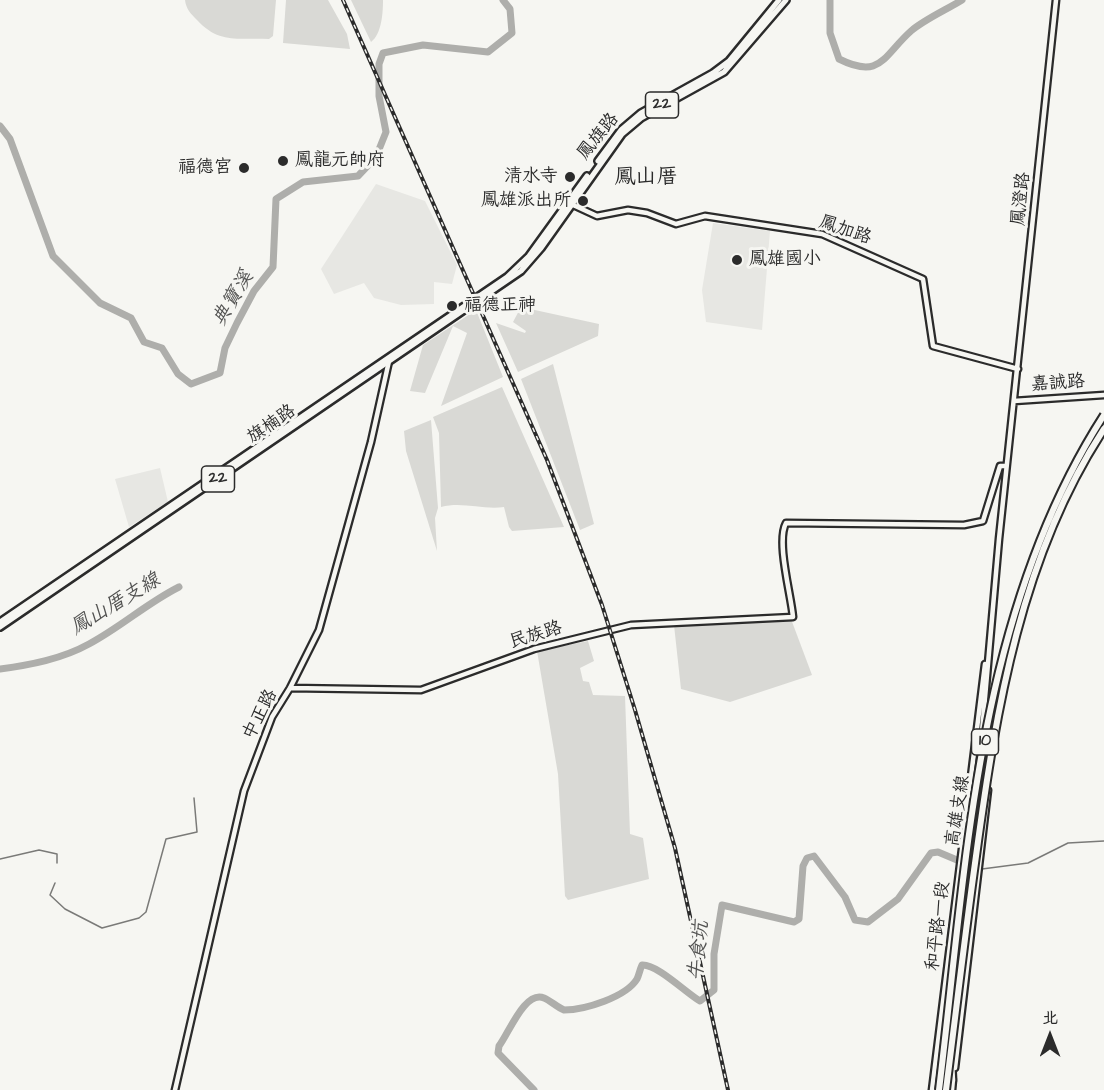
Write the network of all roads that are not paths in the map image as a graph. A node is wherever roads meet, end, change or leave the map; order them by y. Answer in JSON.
{"nodes":[{"id":1,"x":779,"y":0,"type":"edge"},
{"id":2,"x":786,"y":0,"type":"edge"},
{"id":3,"x":1056,"y":0,"type":"edge"},
{"id":4,"x":570,"y":204,"type":"junction"},
{"id":5,"x":527,"y":265,"type":"joint"},
{"id":6,"x":516,"y":270,"type":"joint"},
{"id":7,"x":389,"y":361,"type":"junction"},
{"id":8,"x":1018,"y":369,"type":"junction"},
{"id":9,"x":1104,"y":395,"type":"edge"},
{"id":10,"x":1014,"y":401,"type":"junction"},
{"id":11,"x":1104,"y":416,"type":"edge"},
{"id":12,"x":1104,"y":429,"type":"edge"},
{"id":13,"x":1006,"y":466,"type":"junction"},
{"id":14,"x":0,"y":622,"type":"edge"},
{"id":15,"x":0,"y":627,"type":"edge"},
{"id":16,"x":987,"y":659,"type":"junction"},
{"id":17,"x":290,"y":688,"type":"junction"},
{"id":18,"x":986,"y":704,"type":"junction"},
{"id":19,"x":953,"y":1081,"type":"junction"},
{"id":20,"x":175,"y":1090,"type":"edge"},
{"id":21,"x":932,"y":1090,"type":"edge"},
{"id":22,"x":939,"y":1090,"type":"edge"},
{"id":23,"x":946,"y":1090,"type":"edge"},
{"id":24,"x":952,"y":1090,"type":"edge"}],
"edges":[{"from":1,"to":4,"type":"main road","name":"鳳旗路","number":"22"},
{"from":2,"to":4,"type":"main road","name":"鳳旗路","number":"22"},
{"from":3,"to":8,"type":"street","name":"鳳澄路"},
{"from":4,"to":5,"type":"main road","name":"鳳旗路","number":"22"},
{"from":4,"to":6,"type":"main road","name":"鳳旗路","number":"22"},
{"from":4,"to":8,"type":"street","name":"鳳加路"},
{"from":5,"to":7,"type":"main road","name":"旗楠路","number":"22"},
{"from":6,"to":7,"type":"main road","name":"旗楠路","number":"22"},
{"from":7,"to":14,"type":"main road","name":"旗楠路","number":"22"},
{"from":7,"to":15,"type":"main road","name":"旗楠路","number":"22"},
{"from":7,"to":17,"type":"street","name":"中正路"},
{"from":8,"to":10,"type":"street","name":"鳳澄路"},
{"from":9,"to":10,"type":"street","name":"嘉誠路"},
{"from":10,"to":13,"type":"street","name":"和平路一段"},
{"from":11,"to":22,"type":"highway","name":"高雄支線","number":"10","bridge":true},
{"from":12,"to":23,"type":"highway","name":"高雄支線","number":"10","bridge":true},
{"from":13,"to":16,"type":"street","name":"和平路一段"},
{"from":13,"to":17,"type":"street","name":"民族路"},
{"from":16,"to":18,"type":"street","name":"和平路一段"},
{"from":16,"to":21,"type":"street","name":"和平路一段"},
{"from":17,"to":20,"type":"street","name":"中正路"},
{"from":18,"to":19,"type":"street","name":"和平路一段"},
{"from":18,"to":19,"type":"street","name":"和平路一段"},
{"from":19,"to":24,"type":"street","name":"和平路一段"}]}
